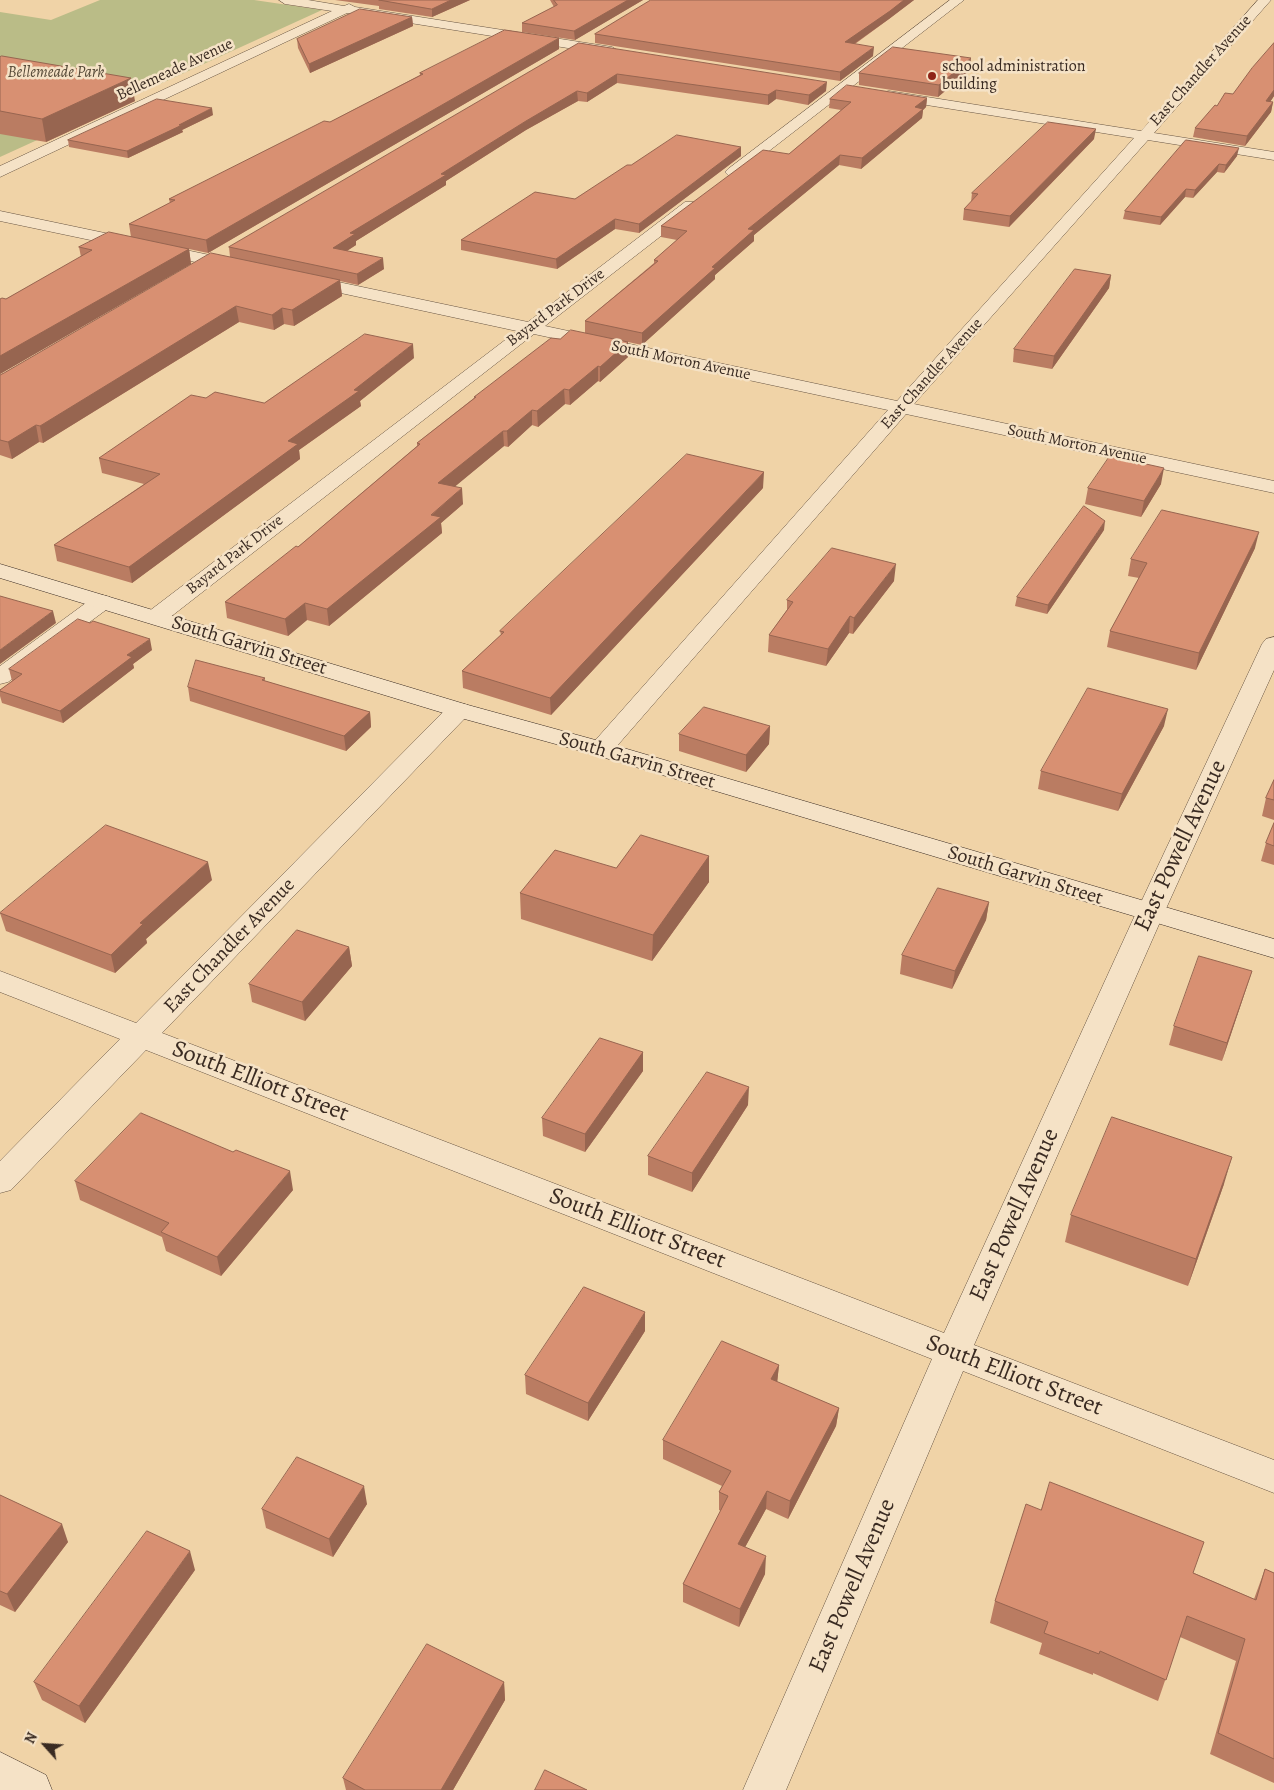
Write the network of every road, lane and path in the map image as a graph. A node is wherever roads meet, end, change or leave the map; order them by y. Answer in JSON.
{"nodes":[{"id":1,"x":285,"y":0,"type":"edge"},
{"id":2,"x":366,"y":0,"type":"edge"},
{"id":3,"x":958,"y":0,"type":"edge"},
{"id":4,"x":1265,"y":0,"type":"edge"},
{"id":5,"x":346,"y":10,"type":"junction"},
{"id":6,"x":601,"y":32,"type":"edge"},
{"id":7,"x":577,"y":46,"type":"junction"},
{"id":8,"x":625,"y":53,"type":"edge"},
{"id":9,"x":560,"y":56,"type":"edge"},
{"id":10,"x":825,"y":85,"type":"edge"},
{"id":11,"x":844,"y":88,"type":"junction"},
{"id":12,"x":1143,"y":136,"type":"junction"},
{"id":13,"x":1274,"y":156,"type":"edge"},
{"id":14,"x":0,"y":172,"type":"edge"},
{"id":15,"x":718,"y":184,"type":"edge"},
{"id":16,"x":702,"y":196,"type":"edge"},
{"id":17,"x":0,"y":216,"type":"edge"},
{"id":18,"x":229,"y":250,"type":"dead end"},
{"id":19,"x":212,"y":260,"type":"junction"},
{"id":20,"x":196,"y":270,"type":"edge"},
{"id":21,"x":259,"y":270,"type":"edge"},
{"id":22,"x":287,"y":276,"type":"edge"},
{"id":23,"x":529,"y":328,"type":"junction"},
{"id":24,"x":901,"y":409,"type":"junction"},
{"id":25,"x":1274,"y":487,"type":"edge"},
{"id":26,"x":0,"y":572,"type":"edge"},
{"id":27,"x":102,"y":602,"type":"junction"},
{"id":28,"x":156,"y":617,"type":"junction"},
{"id":29,"x":1274,"y":644,"type":"edge"},
{"id":30,"x":0,"y":676,"type":"edge"},
{"id":31,"x":459,"y":710,"type":"junction"},
{"id":32,"x":601,"y":749,"type":"junction"},
{"id":33,"x":1150,"y":914,"type":"junction"},
{"id":34,"x":1274,"y":950,"type":"edge"},
{"id":35,"x":0,"y":981,"type":"edge"},
{"id":36,"x":142,"y":1036,"type":"junction"},
{"id":37,"x":0,"y":1181,"type":"edge"},
{"id":38,"x":953,"y":1352,"type":"junction"},
{"id":39,"x":1274,"y":1477,"type":"edge"},
{"id":40,"x":0,"y":1772,"type":"edge"},
{"id":41,"x":31,"y":1790,"type":"edge"},
{"id":42,"x":764,"y":1790,"type":"edge"}],
"edges":[{"from":1,"to":5,"type":"street"},
{"from":2,"to":5,"type":"street","name":"Bellemeade Avenue"},
{"from":3,"to":11,"type":"street"},
{"from":4,"to":12,"type":"street","name":"East Chandler Avenue"},
{"from":5,"to":7,"type":"street"},
{"from":5,"to":14,"type":"street","name":"Bellemeade Avenue"},
{"from":6,"to":7,"type":"street"},
{"from":7,"to":8,"type":"street"},
{"from":7,"to":9,"type":"street"},
{"from":10,"to":11,"type":"street"},
{"from":11,"to":12,"type":"street"},
{"from":11,"to":15,"type":"street"},
{"from":12,"to":13,"type":"street"},
{"from":12,"to":24,"type":"street","name":"East Chandler Avenue"},
{"from":16,"to":23,"type":"street","name":"Bayard Park Drive"},
{"from":17,"to":19,"type":"street"},
{"from":18,"to":19,"type":"street"},
{"from":19,"to":20,"type":"street"},
{"from":19,"to":21,"type":"street"},
{"from":22,"to":23,"type":"street","name":"South Morton Avenue"},
{"from":23,"to":24,"type":"street","name":"South Morton Avenue"},
{"from":23,"to":28,"type":"street","name":"Bayard Park Drive"},
{"from":24,"to":25,"type":"street","name":"South Morton Avenue"},
{"from":24,"to":32,"type":"street","name":"East Chandler Avenue"},
{"from":26,"to":27,"type":"street","name":"South Garvin Street"},
{"from":27,"to":28,"type":"street","name":"South Garvin Street"},
{"from":27,"to":30,"type":"street"},
{"from":28,"to":31,"type":"street","name":"South Garvin Street"},
{"from":29,"to":33,"type":"street","name":"East Powell Avenue"},
{"from":31,"to":32,"type":"street","name":"South Garvin Street"},
{"from":31,"to":36,"type":"street","name":"East Chandler Avenue"},
{"from":32,"to":33,"type":"street","name":"South Garvin Street"},
{"from":33,"to":34,"type":"street","name":"South Garvin Street"},
{"from":33,"to":38,"type":"street","name":"East Powell Avenue"},
{"from":35,"to":36,"type":"street","name":"South Elliott Street"},
{"from":36,"to":37,"type":"street","name":"East Chandler Avenue"},
{"from":36,"to":38,"type":"street","name":"South Elliott Street"},
{"from":38,"to":39,"type":"street","name":"South Elliott Street"},
{"from":38,"to":42,"type":"street","name":"East Powell Avenue"},
{"from":40,"to":41,"type":"street"}]}
